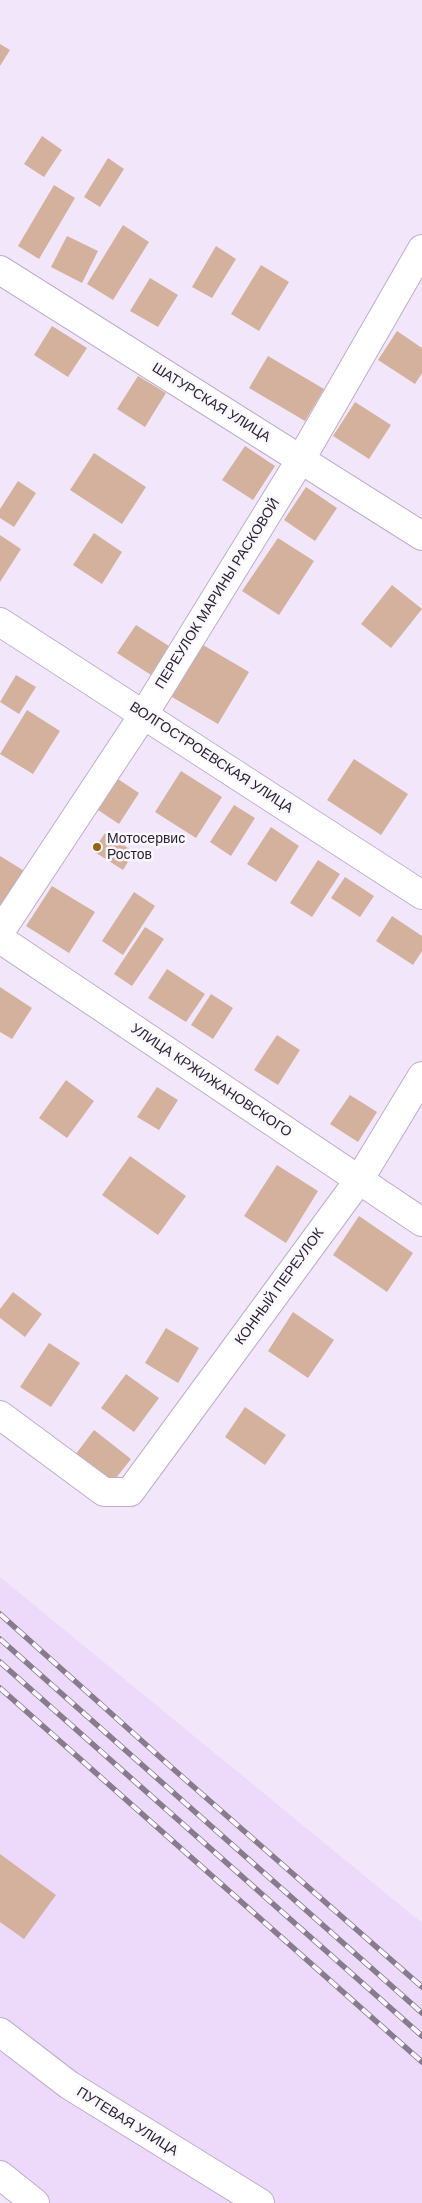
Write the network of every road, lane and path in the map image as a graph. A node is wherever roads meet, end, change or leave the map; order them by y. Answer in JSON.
{"nodes":[{"id":1,"x":422,"y":248,"type":"edge"},
{"id":2,"x":0,"y":270,"type":"edge"},
{"id":3,"x":300,"y":459,"type":"junction"},
{"id":4,"x":422,"y":536,"type":"edge"},
{"id":5,"x":0,"y":622,"type":"edge"},
{"id":6,"x":144,"y":714,"type":"junction"},
{"id":7,"x":422,"y":895,"type":"edge"},
{"id":8,"x":0,"y":932,"type":"edge"},
{"id":9,"x":0,"y":938,"type":"edge"},
{"id":10,"x":422,"y":1076,"type":"edge"},
{"id":11,"x":359,"y":1180,"type":"junction"},
{"id":12,"x":422,"y":1222,"type":"edge"},
{"id":13,"x":0,"y":1415,"type":"edge"},
{"id":14,"x":0,"y":2032,"type":"edge"},
{"id":15,"x":0,"y":2175,"type":"edge"},
{"id":16,"x":35,"y":2203,"type":"edge"},
{"id":17,"x":260,"y":2203,"type":"edge"}],
"edges":[{"from":1,"to":3,"type":"street","name":"ПЕРЕУЛОК МАРИНЫ РАСКОВОЙ"},
{"from":2,"to":3,"type":"street","name":"ШАТУРСКАЯ УЛИЦА"},
{"from":3,"to":4,"type":"street","name":"ШАТУРСКАЯ УЛИЦА"},
{"from":3,"to":6,"type":"street","name":"ПЕРЕУЛОК МАРИНЫ РАСКОВОЙ"},
{"from":5,"to":6,"type":"street","name":"ВОЛГОСТРОЕВСКАЯ УЛИЦА"},
{"from":6,"to":7,"type":"street","name":"ВОЛГОСТРОЕВСКАЯ УЛИЦА"},
{"from":6,"to":8,"type":"street","name":"ПЕРЕУЛОК МАРИНЫ РАСКОВОЙ"},
{"from":9,"to":11,"type":"street","name":"УЛИЦА КРЖИЖАНОВСКОГО"},
{"from":10,"to":11,"type":"street","name":"КОННЫЙ ПЕРЕУЛОК"},
{"from":11,"to":12,"type":"street","name":"УЛИЦА КРЖИЖАНОВСКОГО"},
{"from":11,"to":13,"type":"street","name":"КОННЫЙ ПЕРЕУЛОК"},
{"from":14,"to":17,"type":"street","name":"ПУТЕВАЯ УЛИЦА"},
{"from":15,"to":16,"type":"street"}]}
